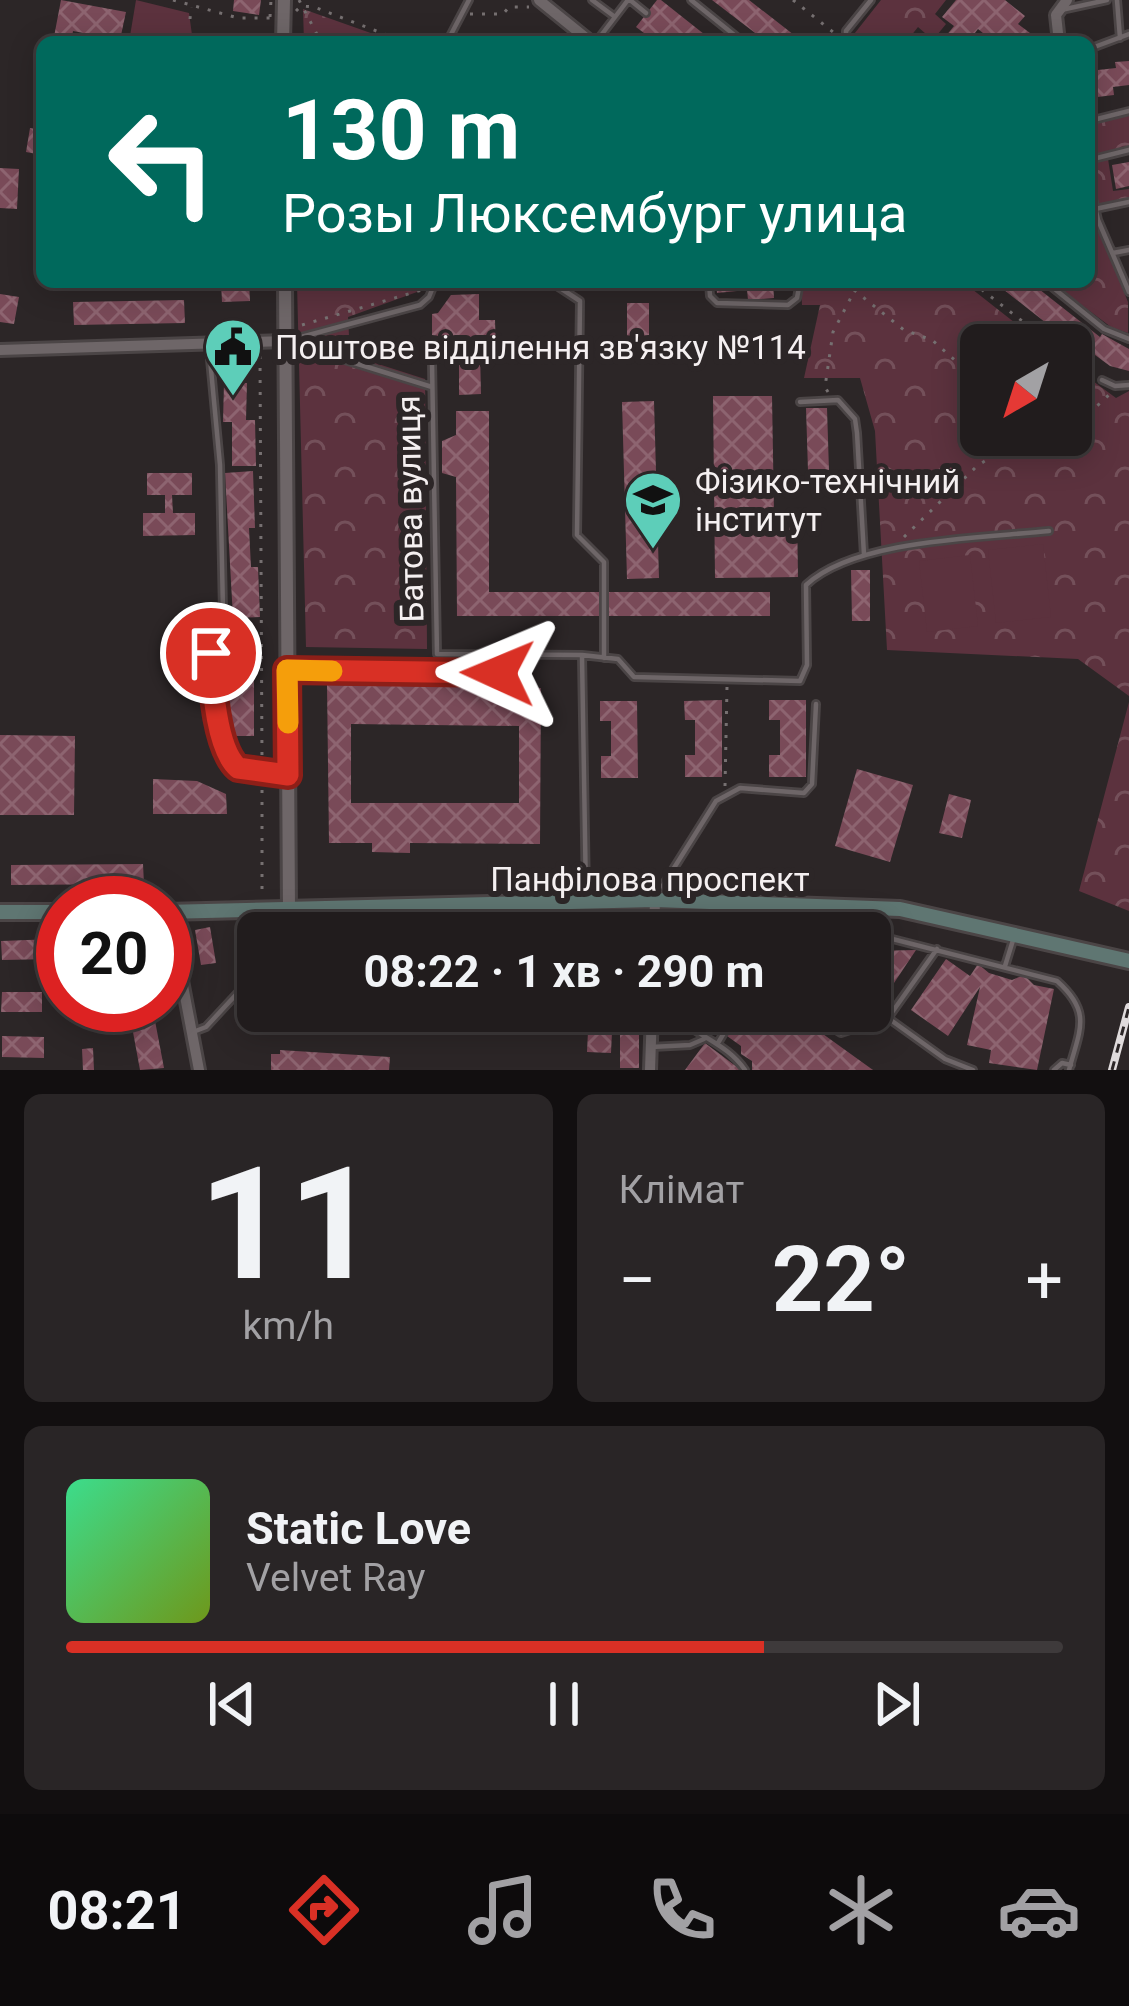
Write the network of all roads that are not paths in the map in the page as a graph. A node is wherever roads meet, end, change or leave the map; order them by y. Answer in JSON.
{"nodes":[{"id":1,"x":284,"y":0,"type":"edge"},
{"id":2,"x":469,"y":0,"type":"edge"},
{"id":3,"x":592,"y":0,"type":"edge"},
{"id":4,"x":629,"y":0,"type":"edge"},
{"id":5,"x":691,"y":0,"type":"edge"},
{"id":6,"x":871,"y":0,"type":"edge"},
{"id":7,"x":1107,"y":0,"type":"edge"},
{"id":8,"x":1117,"y":0,"type":"edge"},
{"id":9,"x":544,"y":4,"type":"edge"},
{"id":10,"x":1069,"y":7,"type":"edge"},
{"id":11,"x":646,"y":13,"type":"dead end"},
{"id":12,"x":615,"y":17,"type":"junction"},
{"id":13,"x":1129,"y":34,"type":"edge"},
{"id":14,"x":283,"y":36,"type":"edge"},
{"id":15,"x":450,"y":36,"type":"edge"},
{"id":16,"x":586,"y":36,"type":"edge"},
{"id":17,"x":599,"y":36,"type":"edge"},
{"id":18,"x":736,"y":36,"type":"edge"},
{"id":19,"x":846,"y":36,"type":"edge"},
{"id":20,"x":1058,"y":36,"type":"edge"},
{"id":21,"x":1120,"y":38,"type":"junction"},
{"id":22,"x":1095,"y":47,"type":"edge"},
{"id":23,"x":1129,"y":111,"type":"edge"},
{"id":24,"x":1095,"y":120,"type":"edge"},
{"id":25,"x":1129,"y":150,"type":"edge"},
{"id":26,"x":1095,"y":158,"type":"edge"},
{"id":27,"x":1129,"y":202,"type":"edge"},
{"id":28,"x":1095,"y":209,"type":"joint"},
{"id":29,"x":1099,"y":220,"type":"junction"},
{"id":30,"x":1095,"y":221,"type":"edge"},
{"id":31,"x":1129,"y":250,"type":"edge"},
{"id":32,"x":1113,"y":253,"type":"junction"},
{"id":33,"x":285,"y":288,"type":"edge"},
{"id":34,"x":432,"y":288,"type":"edge"},
{"id":35,"x":560,"y":288,"type":"edge"},
{"id":36,"x":709,"y":288,"type":"edge"},
{"id":37,"x":799,"y":288,"type":"edge"},
{"id":38,"x":1053,"y":288,"type":"edge"},
{"id":39,"x":1129,"y":292,"type":"edge"},
{"id":40,"x":1129,"y":339,"type":"edge"},
{"id":41,"x":285,"y":341,"type":"junction"},
{"id":42,"x":208,"y":344,"type":"junction"},
{"id":43,"x":0,"y":350,"type":"edge"},
{"id":44,"x":432,"y":362,"type":"dead end"},
{"id":45,"x":1102,"y":380,"type":"road end"},
{"id":46,"x":1129,"y":385,"type":"edge"},
{"id":47,"x":432,"y":387,"type":"junction"},
{"id":48,"x":800,"y":402,"type":"dead end"},
{"id":49,"x":1049,"y":531,"type":"dead end"},
{"id":50,"x":864,"y":554,"type":"junction"},
{"id":51,"x":437,"y":654,"type":"junction"},
{"id":52,"x":497,"y":655,"type":"junction"},
{"id":53,"x":582,"y":655,"type":"junction"},
{"id":54,"x":604,"y":658,"type":"junction"},
{"id":55,"x":287,"y":670,"type":"junction"},
{"id":56,"x":436,"y":673,"type":"junction"},
{"id":57,"x":816,"y":704,"type":"dead end"},
{"id":58,"x":288,"y":775,"type":"junction"},
{"id":59,"x":655,"y":900,"type":"junction"},
{"id":60,"x":586,"y":902,"type":"junction"},
{"id":61,"x":763,"y":904,"type":"junction"},
{"id":62,"x":418,"y":908,"type":"junction"},
{"id":63,"x":289,"y":910,"type":"junction"},
{"id":64,"x":0,"y":912,"type":"edge"},
{"id":65,"x":36,"y":912,"type":"edge"},
{"id":66,"x":192,"y":912,"type":"edge"},
{"id":67,"x":418,"y":912,"type":"edge"},
{"id":68,"x":655,"y":912,"type":"edge"},
{"id":69,"x":762,"y":912,"type":"edge"},
{"id":70,"x":1014,"y":935,"type":"junction"},
{"id":71,"x":891,"y":938,"type":"edge"},
{"id":72,"x":937,"y":948,"type":"junction"},
{"id":73,"x":1129,"y":962,"type":"edge"},
{"id":74,"x":1005,"y":966,"type":"junction"},
{"id":75,"x":237,"y":994,"type":"edge"},
{"id":76,"x":891,"y":1014,"type":"edge"},
{"id":77,"x":891,"y":1020,"type":"edge"},
{"id":78,"x":192,"y":1032,"type":"joint"},
{"id":79,"x":651,"y":1032,"type":"edge"},
{"id":80,"x":696,"y":1032,"type":"edge"},
{"id":81,"x":724,"y":1032,"type":"edge"},
{"id":82,"x":704,"y":1039,"type":"junction"},
{"id":83,"x":718,"y":1042,"type":"junction"},
{"id":84,"x":651,"y":1047,"type":"junction"},
{"id":85,"x":960,"y":1067,"type":"edge"},
{"id":86,"x":1070,"y":1067,"type":"edge"},
{"id":87,"x":199,"y":1070,"type":"edge"},
{"id":88,"x":650,"y":1070,"type":"edge"},
{"id":89,"x":745,"y":1070,"type":"edge"},
{"id":90,"x":973,"y":1070,"type":"edge"},
{"id":91,"x":1054,"y":1070,"type":"edge"}],
"edges":[{"from":1,"to":14,"type":"street"},
{"from":2,"to":15,"type":"lane"},
{"from":3,"to":12,"type":"lane"},
{"from":4,"to":11,"type":"lane"},
{"from":4,"to":12,"type":"lane"},
{"from":5,"to":18,"type":"lane"},
{"from":6,"to":19,"type":"lane"},
{"from":7,"to":10,"type":"lane"},
{"from":8,"to":21,"type":"lane"},
{"from":9,"to":16,"type":"street"},
{"from":10,"to":20,"type":"street"},
{"from":12,"to":17,"type":"lane"},
{"from":13,"to":21,"type":"lane"},
{"from":21,"to":22,"type":"lane"},
{"from":23,"to":24,"type":"lane"},
{"from":25,"to":26,"type":"lane"},
{"from":27,"to":28,"type":"lane"},
{"from":28,"to":29,"type":"lane"},
{"from":29,"to":30,"type":"lane"},
{"from":29,"to":32,"type":"lane"},
{"from":31,"to":32,"type":"lane"},
{"from":32,"to":39,"type":"lane"},
{"from":33,"to":41,"type":"street"},
{"from":34,"to":41,"type":"lane"},
{"from":35,"to":54,"type":"lane"},
{"from":36,"to":37,"type":"lane"},
{"from":38,"to":40,"type":"lane"},
{"from":41,"to":42,"type":"street"},
{"from":41,"to":47,"type":"lane"},
{"from":41,"to":55,"type":"street"},
{"from":42,"to":43,"type":"street"},
{"from":42,"to":58,"type":"lane"},
{"from":44,"to":47,"type":"lane","name":"Батова вулиця"},
{"from":45,"to":46,"type":"lane"},
{"from":47,"to":51,"type":"lane","name":"Батова вулиця"},
{"from":48,"to":50,"type":"lane"},
{"from":49,"to":50,"type":"lane"},
{"from":50,"to":54,"type":"lane","name":"Батова вулиця"},
{"from":51,"to":52,"type":"lane","name":"Батова вулиця"},
{"from":51,"to":56,"type":"lane"},
{"from":52,"to":53,"type":"lane","name":"Батова вулиця"},
{"from":52,"to":56,"type":"lane"},
{"from":53,"to":54,"type":"lane","name":"Батова вулиця"},
{"from":53,"to":60,"type":"lane"},
{"from":55,"to":56,"type":"lane"},
{"from":55,"to":58,"type":"street"},
{"from":57,"to":59,"type":"lane"},
{"from":58,"to":63,"type":"street"},
{"from":59,"to":60,"type":"main road","name":"Панфілова проспект"},
{"from":59,"to":61,"type":"main road","name":"Панфілова проспект"},
{"from":59,"to":68,"type":"street"},
{"from":60,"to":62,"type":"main road","name":"Панфілова проспект"},
{"from":61,"to":69,"type":"lane"},
{"from":61,"to":70,"type":"main road","name":"Панфілова проспект"},
{"from":62,"to":63,"type":"main road","name":"Панфілова проспект"},
{"from":62,"to":67,"type":"lane"},
{"from":63,"to":66,"type":"main road","name":"Панфілова проспект"},
{"from":64,"to":65,"type":"main road"},
{"from":70,"to":73,"type":"main road","name":"Панфілова проспект"},
{"from":70,"to":74,"type":"lane"},
{"from":71,"to":72,"type":"lane"},
{"from":72,"to":74,"type":"lane"},
{"from":72,"to":76,"type":"lane"},
{"from":74,"to":86,"type":"lane"},
{"from":75,"to":78,"type":"lane"},
{"from":77,"to":85,"type":"lane"},
{"from":78,"to":87,"type":"street"},
{"from":79,"to":84,"type":"street"},
{"from":80,"to":82,"type":"lane"},
{"from":81,"to":83,"type":"lane"},
{"from":82,"to":83,"type":"lane"},
{"from":82,"to":84,"type":"lane"},
{"from":83,"to":89,"type":"lane"},
{"from":84,"to":88,"type":"street"},
{"from":85,"to":90,"type":"lane"},
{"from":86,"to":91,"type":"lane"}]}
